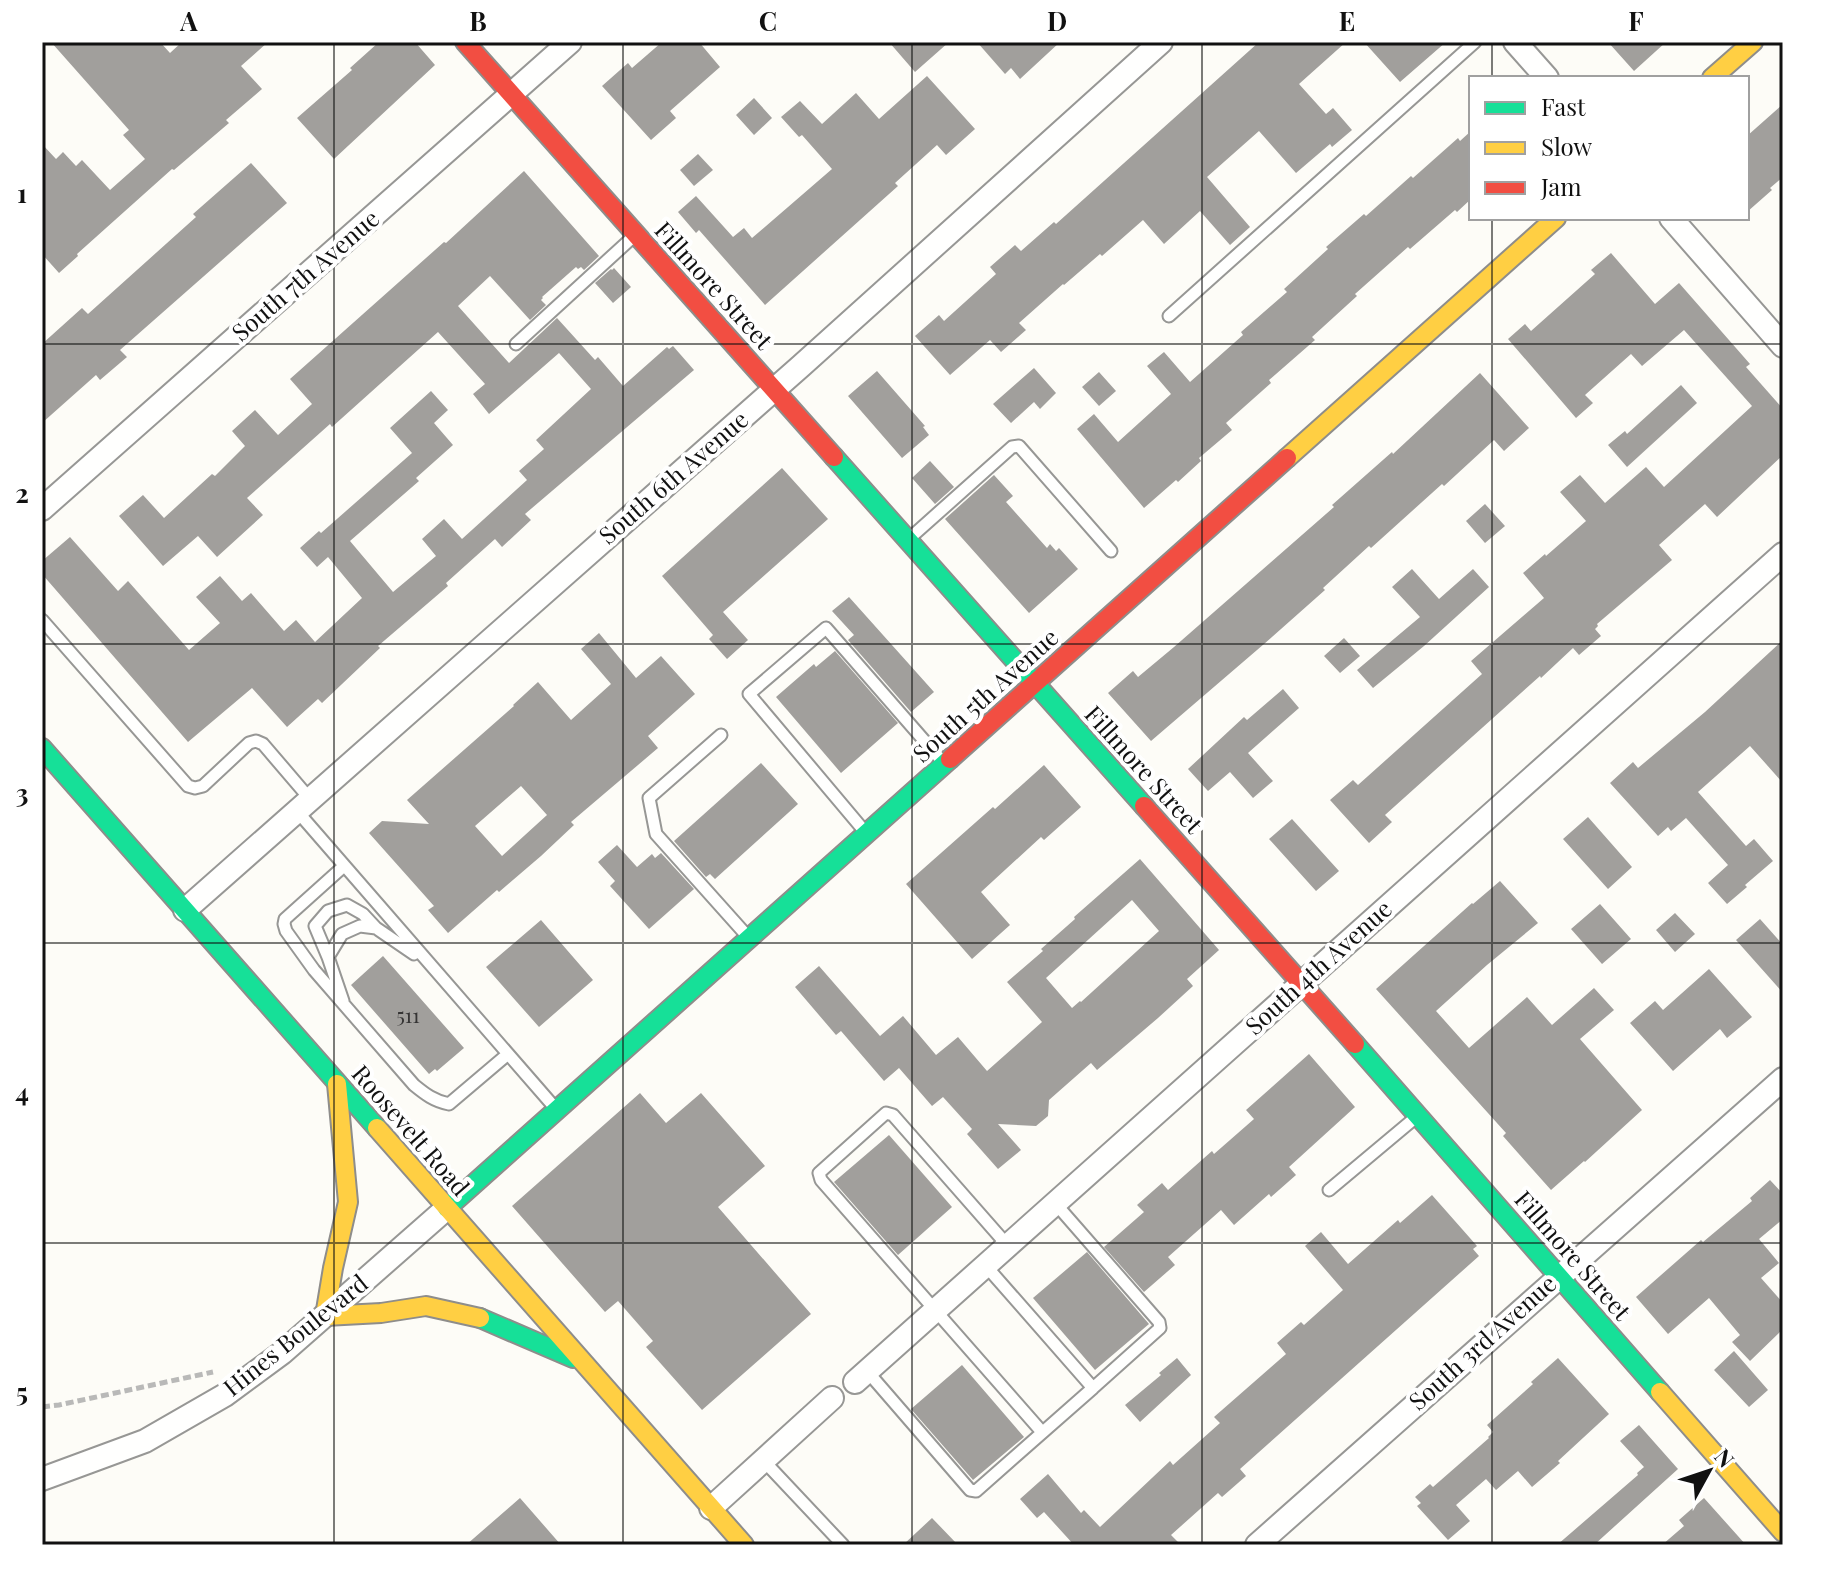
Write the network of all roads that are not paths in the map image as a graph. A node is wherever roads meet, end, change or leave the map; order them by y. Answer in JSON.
{"nodes":[{"id":1,"x":465,"y":42,"type":"edge"},
{"id":2,"x":570,"y":42,"type":"edge"},
{"id":3,"x":1161,"y":42,"type":"edge"},
{"id":4,"x":1475,"y":42,"type":"edge"},
{"id":5,"x":1515,"y":42,"type":"edge"},
{"id":6,"x":1753,"y":42,"type":"edge"},
{"id":7,"x":1545,"y":76,"type":"edge"},
{"id":8,"x":1714,"y":76,"type":"edge"},
{"id":9,"x":511,"y":95,"type":"junction"},
{"id":10,"x":1554,"y":220,"type":"edge"},
{"id":11,"x":1673,"y":220,"type":"edge"},
{"id":12,"x":635,"y":235,"type":"junction"},
{"id":13,"x":1169,"y":316,"type":"dead end"},
{"id":14,"x":516,"y":344,"type":"dead end"},
{"id":15,"x":1783,"y":346,"type":"edge"},
{"id":16,"x":774,"y":390,"type":"junction"},
{"id":17,"x":43,"y":507,"type":"edge"},
{"id":18,"x":907,"y":541,"type":"junction"},
{"id":19,"x":1111,"y":551,"type":"dead end"},
{"id":20,"x":1783,"y":554,"type":"edge"},
{"id":21,"x":42,"y":620,"type":"edge"},
{"id":22,"x":1034,"y":684,"type":"junction"},
{"id":23,"x":721,"y":735,"type":"dead end"},
{"id":24,"x":42,"y":748,"type":"edge"},
{"id":25,"x":945,"y":764,"type":"junction"},
{"id":26,"x":298,"y":810,"type":"junction"},
{"id":27,"x":867,"y":833,"type":"junction"},
{"id":28,"x":344,"y":866,"type":"junction"},
{"id":29,"x":185,"y":910,"type":"junction"},
{"id":30,"x":376,"y":928,"type":"junction"},
{"id":31,"x":749,"y":938,"type":"junction"},
{"id":32,"x":328,"y":957,"type":"junction"},
{"id":33,"x":428,"y":963,"type":"junction"},
{"id":34,"x":1301,"y":983,"type":"junction"},
{"id":35,"x":343,"y":1003,"type":"junction"},
{"id":36,"x":508,"y":1054,"type":"junction"},
{"id":37,"x":1783,"y":1079,"type":"edge"},
{"id":38,"x":337,"y":1084,"type":"junction"},
{"id":39,"x":556,"y":1109,"type":"junction"},
{"id":40,"x":1418,"y":1116,"type":"junction"},
{"id":41,"x":1329,"y":1190,"type":"dead end"},
{"id":42,"x":1055,"y":1203,"type":"junction"},
{"id":43,"x":447,"y":1208,"type":"junction"},
{"id":44,"x":1008,"y":1246,"type":"junction"},
{"id":45,"x":986,"y":1266,"type":"junction"},
{"id":46,"x":1559,"y":1277,"type":"junction"},
{"id":47,"x":935,"y":1311,"type":"junction"},
{"id":48,"x":325,"y":1316,"type":"junction"},
{"id":49,"x":583,"y":1362,"type":"junction"},
{"id":50,"x":861,"y":1376,"type":"joint"},
{"id":51,"x":1093,"y":1388,"type":"junction"},
{"id":52,"x":832,"y":1398,"type":"dead end"},
{"id":53,"x":1042,"y":1432,"type":"junction"},
{"id":54,"x":763,"y":1460,"type":"junction"},
{"id":55,"x":42,"y":1479,"type":"edge"},
{"id":56,"x":711,"y":1508,"type":"junction"},
{"id":57,"x":1783,"y":1532,"type":"edge"},
{"id":58,"x":744,"y":1545,"type":"edge"},
{"id":59,"x":843,"y":1545,"type":"edge"},
{"id":60,"x":1257,"y":1545,"type":"edge"}],
"edges":[{"from":1,"to":9,"type":"street","name":"Fillmore Street"},
{"from":2,"to":9,"type":"street","name":"South 7th Avenue"},
{"from":3,"to":16,"type":"street","name":"South 6th Avenue"},
{"from":4,"to":13,"type":"lane"},
{"from":5,"to":7,"type":"street"},
{"from":6,"to":8,"type":"street"},
{"from":9,"to":12,"type":"street","name":"Fillmore Street"},
{"from":9,"to":17,"type":"street","name":"South 7th Avenue"},
{"from":10,"to":22,"type":"street","name":"South 5th Avenue"},
{"from":11,"to":15,"type":"street"},
{"from":12,"to":14,"type":"lane"},
{"from":12,"to":16,"type":"street","name":"Fillmore Street"},
{"from":16,"to":18,"type":"street","name":"Fillmore Street"},
{"from":16,"to":26,"type":"street","name":"South 6th Avenue"},
{"from":18,"to":19,"type":"lane"},
{"from":18,"to":22,"type":"street","name":"Fillmore Street"},
{"from":20,"to":34,"type":"street","name":"South 4th Avenue"},
{"from":21,"to":26,"type":"lane"},
{"from":22,"to":25,"type":"street","name":"South 5th Avenue"},
{"from":22,"to":34,"type":"street","name":"Fillmore Street"},
{"from":23,"to":31,"type":"lane"},
{"from":24,"to":29,"type":"street","name":"Roosevelt Road"},
{"from":25,"to":27,"type":"street","name":"South 5th Avenue"},
{"from":25,"to":27,"type":"lane"},
{"from":26,"to":28,"type":"lane"},
{"from":26,"to":29,"type":"street","name":"South 6th Avenue"},
{"from":27,"to":31,"type":"street","name":"South 5th Avenue"},
{"from":28,"to":33,"type":"lane"},
{"from":28,"to":35,"type":"lane"},
{"from":29,"to":38,"type":"street","name":"Roosevelt Road"},
{"from":30,"to":32,"type":"lane"},
{"from":30,"to":32,"type":"lane"},
{"from":30,"to":33,"type":"lane"},
{"from":31,"to":39,"type":"street","name":"South 5th Avenue"},
{"from":32,"to":35,"type":"lane"},
{"from":33,"to":36,"type":"lane"},
{"from":34,"to":40,"type":"street","name":"Fillmore Street"},
{"from":34,"to":42,"type":"street","name":"South 4th Avenue"},
{"from":35,"to":36,"type":"lane"},
{"from":36,"to":39,"type":"lane"},
{"from":37,"to":46,"type":"street","name":"South 3rd Avenue"},
{"from":38,"to":43,"type":"street","name":"Roosevelt Road"},
{"from":38,"to":48,"type":"street"},
{"from":39,"to":43,"type":"street","name":"South 5th Avenue"},
{"from":40,"to":41,"type":"lane"},
{"from":40,"to":46,"type":"street","name":"Fillmore Street"},
{"from":42,"to":44,"type":"street","name":"South 4th Avenue"},
{"from":42,"to":51,"type":"lane"},
{"from":43,"to":48,"type":"street","name":"Hines Boulevard"},
{"from":43,"to":49,"type":"street","name":"Roosevelt Road"},
{"from":44,"to":45,"type":"street","name":"South 4th Avenue"},
{"from":44,"to":47,"type":"lane"},
{"from":45,"to":47,"type":"street","name":"South 4th Avenue"},
{"from":45,"to":51,"type":"lane"},
{"from":46,"to":57,"type":"street","name":"Fillmore Street"},
{"from":46,"to":60,"type":"street","name":"South 3rd Avenue"},
{"from":47,"to":50,"type":"street","name":"South 4th Avenue"},
{"from":47,"to":53,"type":"lane"},
{"from":48,"to":49,"type":"street"},
{"from":48,"to":55,"type":"street","name":"Hines Boulevard"},
{"from":49,"to":56,"type":"street","name":"Roosevelt Road"},
{"from":50,"to":53,"type":"lane"},
{"from":51,"to":53,"type":"lane"},
{"from":52,"to":54,"type":"street"},
{"from":54,"to":56,"type":"street"},
{"from":54,"to":59,"type":"lane"},
{"from":56,"to":58,"type":"street","name":"Roosevelt Road"}]}
